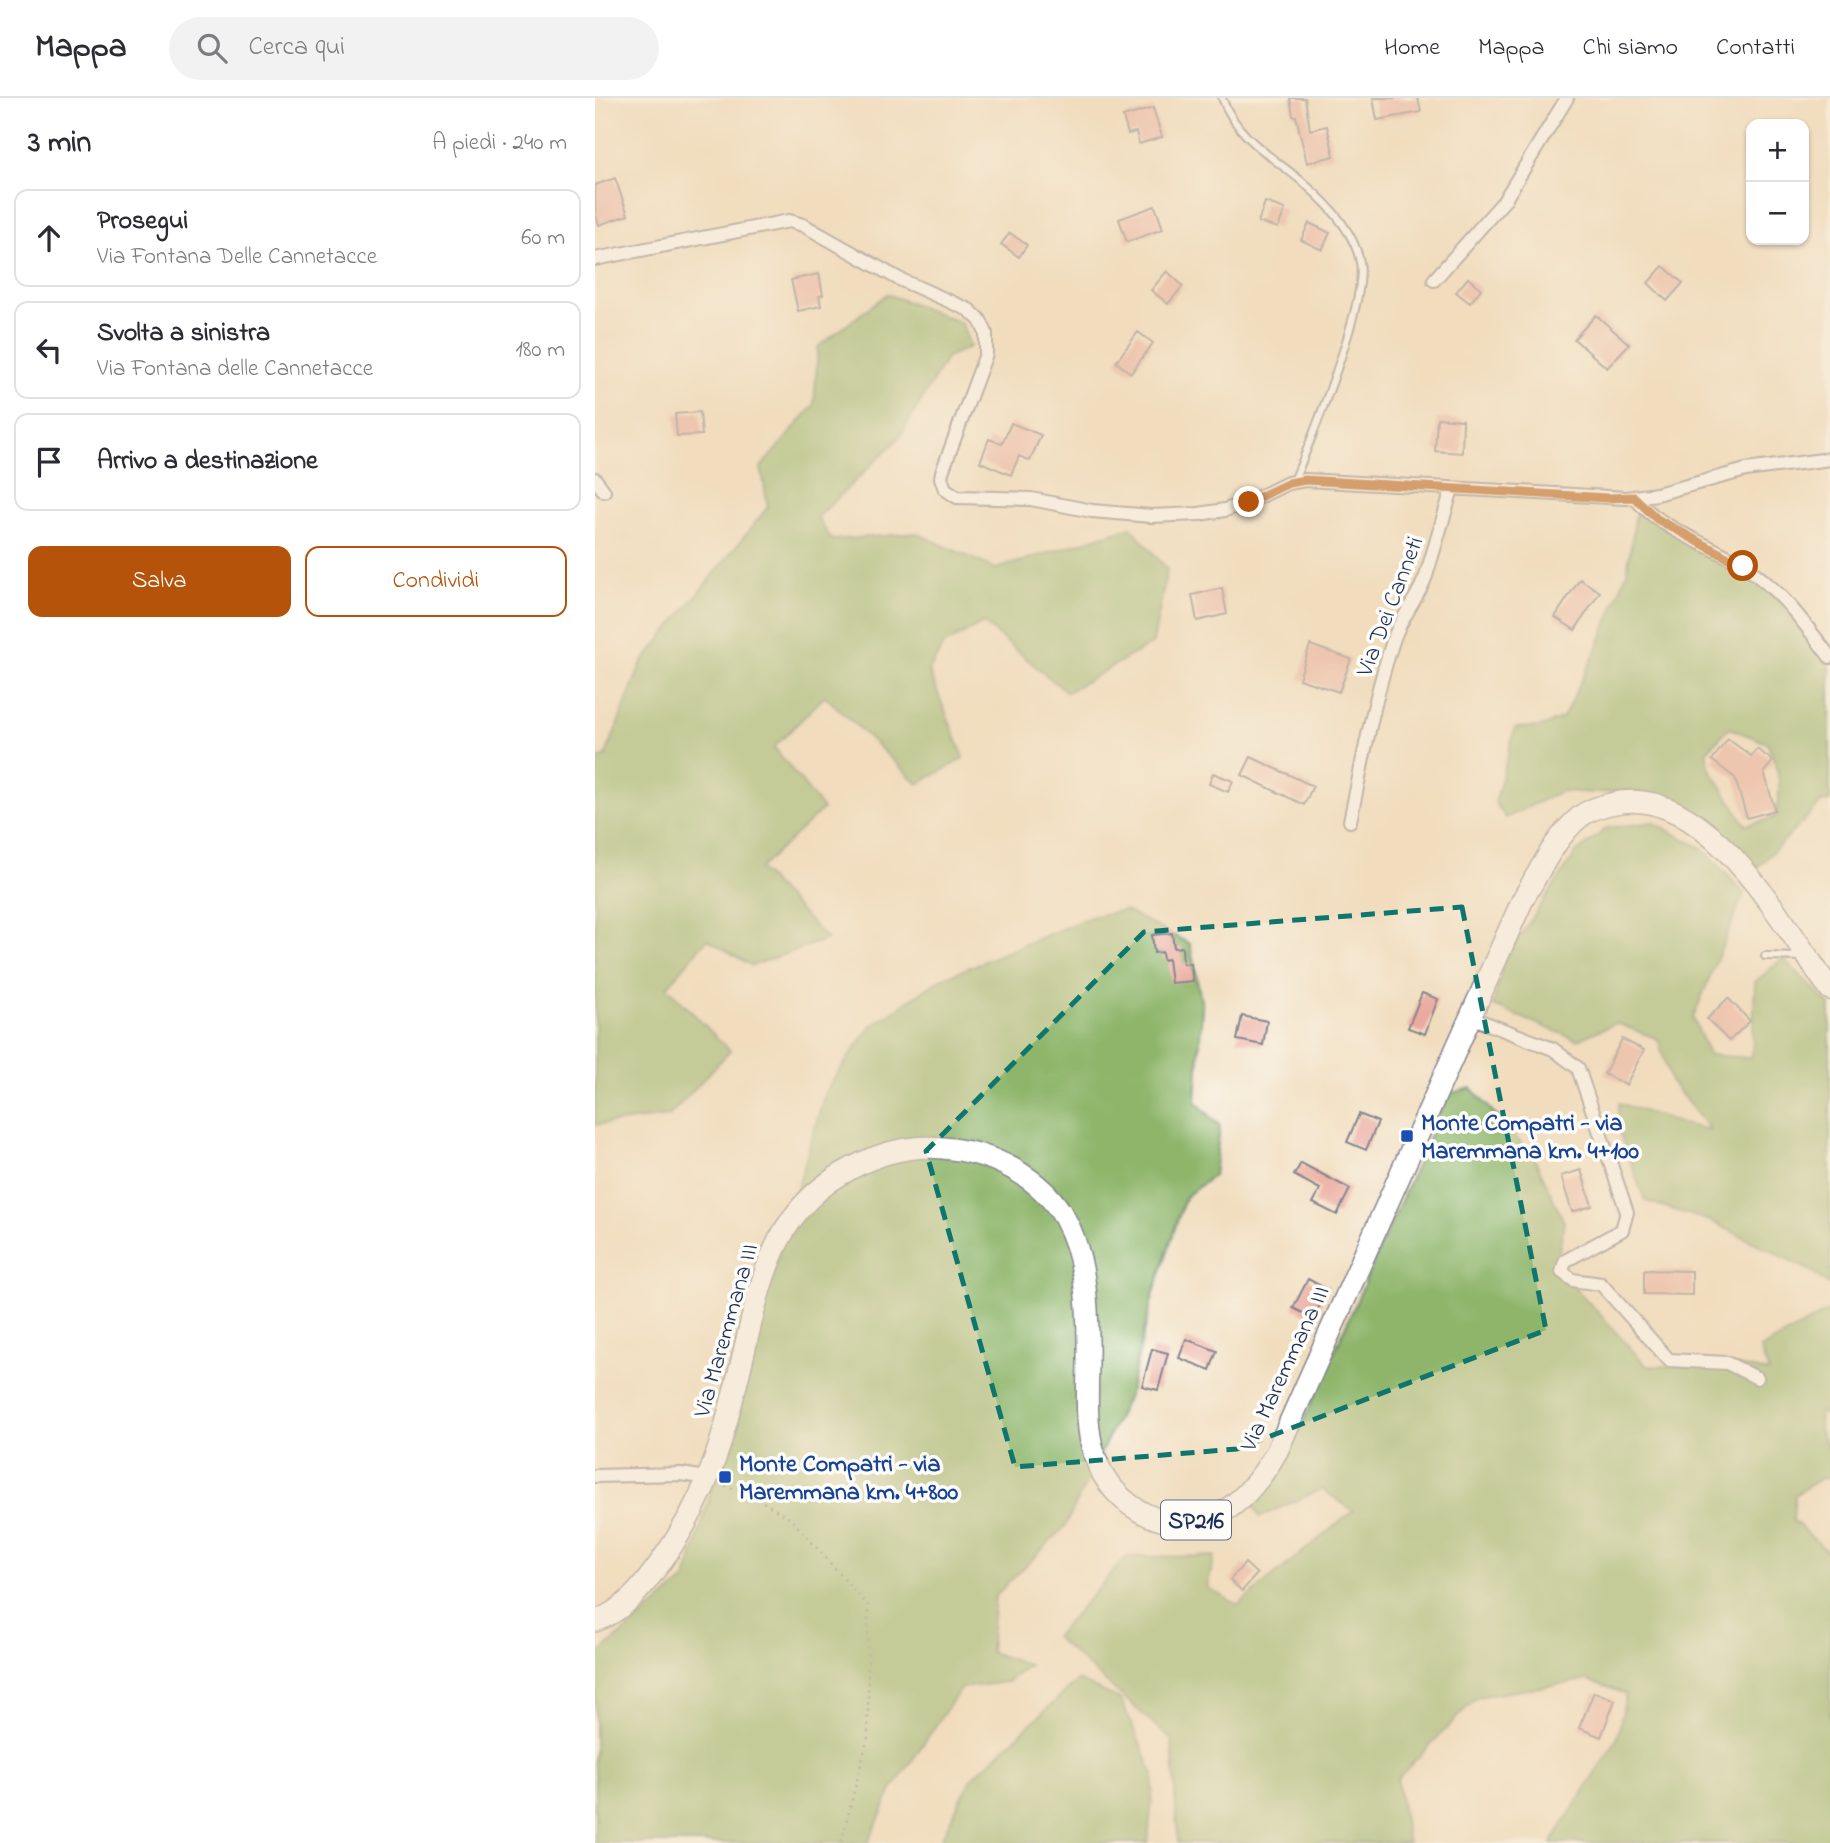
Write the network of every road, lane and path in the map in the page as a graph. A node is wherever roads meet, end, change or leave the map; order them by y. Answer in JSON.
{"nodes":[{"id":1,"x":1222,"y":98,"type":"edge"},
{"id":2,"x":1567,"y":98,"type":"edge"},
{"id":3,"x":595,"y":259,"type":"edge"},
{"id":4,"x":1434,"y":280,"type":"dead end"},
{"id":5,"x":1830,"y":459,"type":"edge"},
{"id":6,"x":595,"y":479,"type":"edge"},
{"id":7,"x":1294,"y":481,"type":"junction"},
{"id":8,"x":1452,"y":489,"type":"junction"},
{"id":9,"x":604,"y":491,"type":"dead end"},
{"id":10,"x":1634,"y":497,"type":"junction"},
{"id":11,"x":1830,"y":657,"type":"edge"},
{"id":12,"x":1350,"y":821,"type":"dead end"},
{"id":13,"x":1765,"y":956,"type":"dead end"},
{"id":14,"x":1806,"y":957,"type":"junction"},
{"id":15,"x":1830,"y":989,"type":"edge"},
{"id":16,"x":1470,"y":1017,"type":"junction"},
{"id":17,"x":1757,"y":1378,"type":"dead end"},
{"id":18,"x":595,"y":1476,"type":"edge"},
{"id":19,"x":707,"y":1478,"type":"junction"},
{"id":20,"x":595,"y":1621,"type":"edge"},
{"id":21,"x":841,"y":1843,"type":"edge"}],
"edges":[{"from":1,"to":7,"type":"lane"},
{"from":2,"to":4,"type":"street"},
{"from":3,"to":7,"type":"street"},
{"from":5,"to":10,"type":"street"},
{"from":6,"to":9,"type":"street"},
{"from":7,"to":8,"type":"street"},
{"from":8,"to":10,"type":"street"},
{"from":8,"to":12,"type":"street","name":"Via Dei Canneti"},
{"from":10,"to":11,"type":"street"},
{"from":13,"to":14,"type":"lane"},
{"from":14,"to":15,"type":"main road","name":"Via Maremmana III","number":"SP216"},
{"from":14,"to":16,"type":"main road","name":"Via Maremmana III","number":"SP216"},
{"from":16,"to":17,"type":"street"},
{"from":16,"to":19,"type":"main road","name":"Via Maremmana III","number":"SP216"},
{"from":18,"to":19,"type":"street"},
{"from":19,"to":20,"type":"main road","name":"Via Maremmana III","number":"SP216"},
{"from":19,"to":21,"type":"path"}]}
